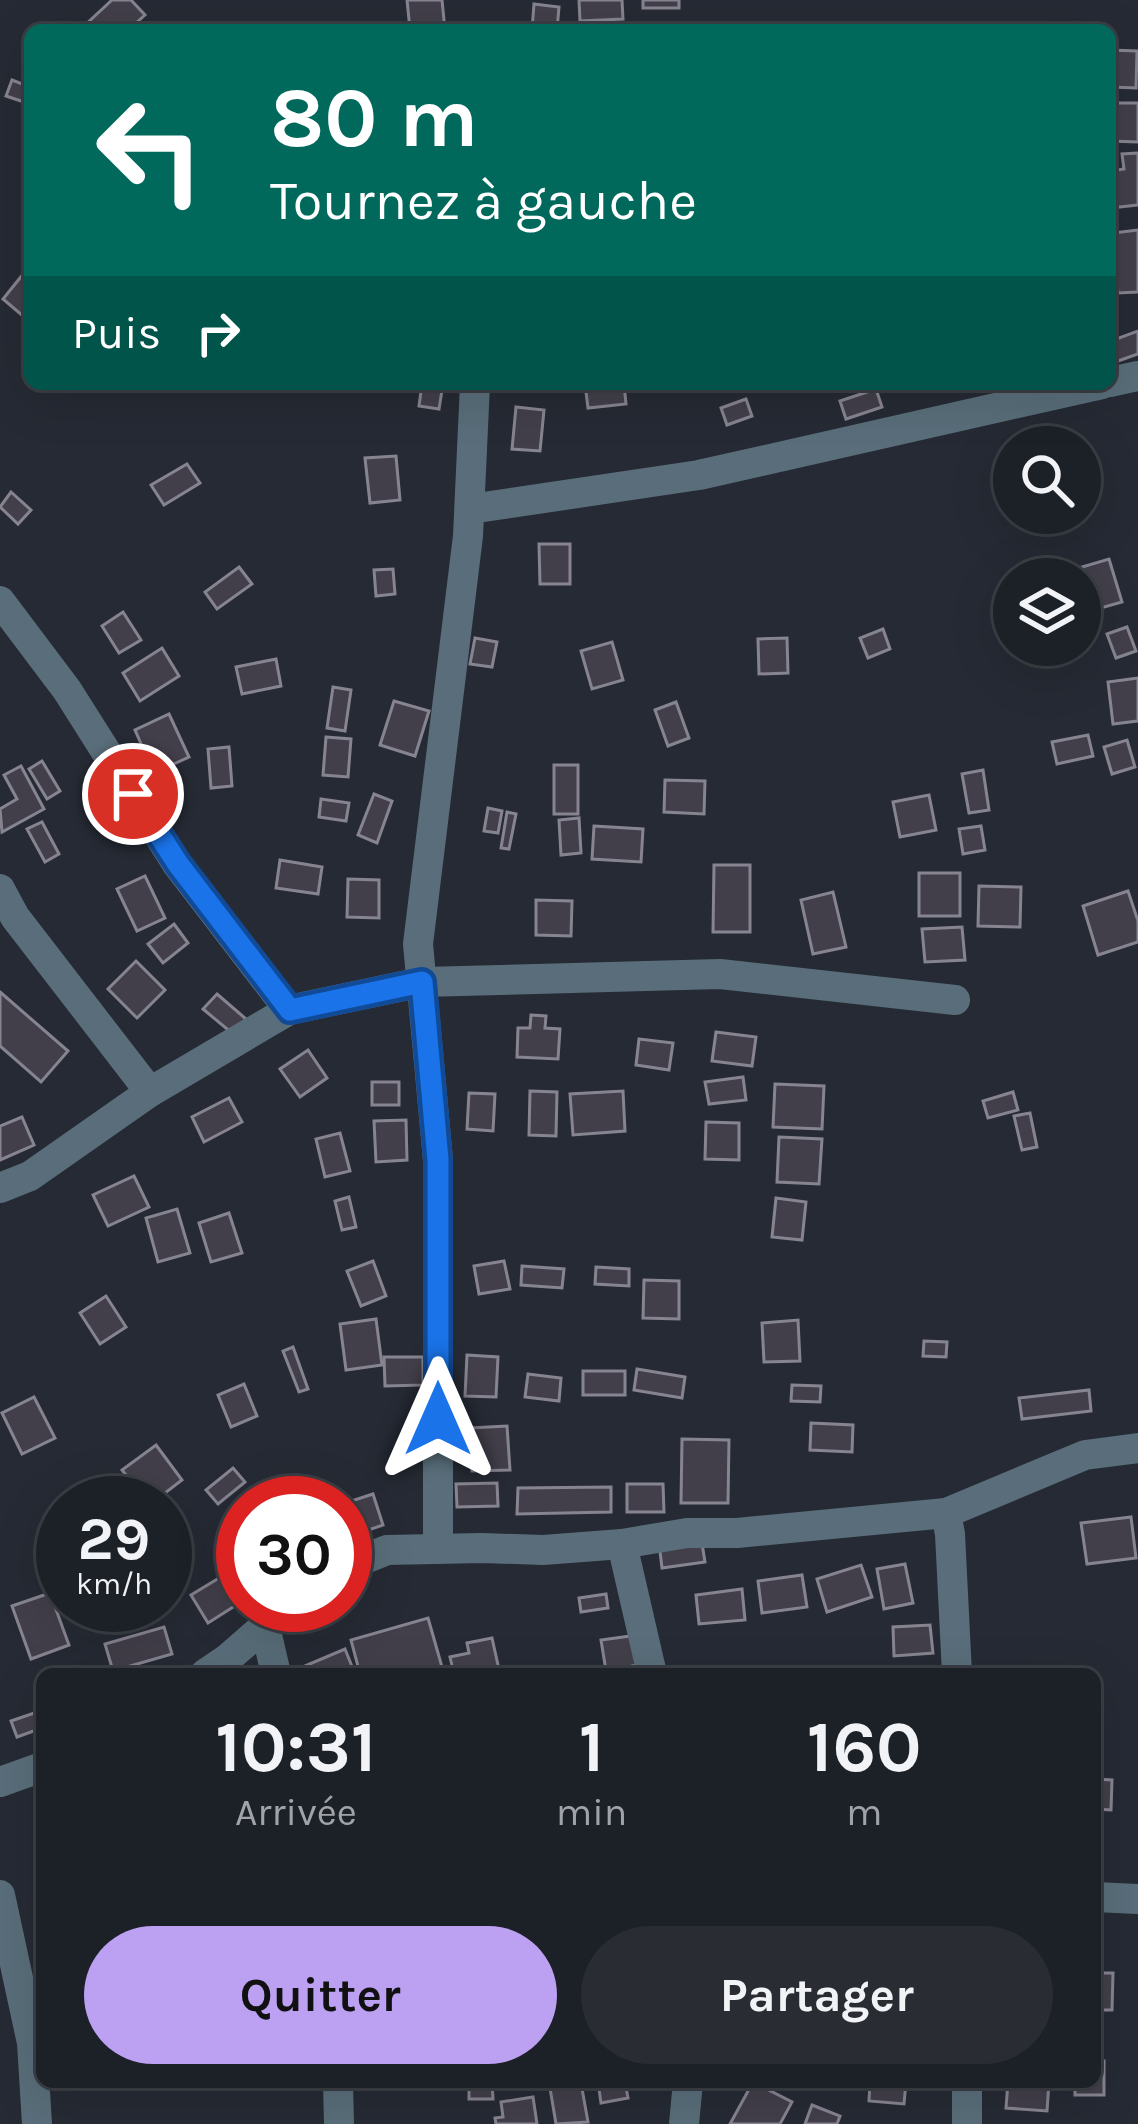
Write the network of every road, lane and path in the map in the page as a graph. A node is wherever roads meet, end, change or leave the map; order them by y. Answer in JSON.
{"nodes":[{"id":1,"x":475,"y":390,"type":"edge"},
{"id":2,"x":1075,"y":390,"type":"edge"},
{"id":3,"x":470,"y":509,"type":"junction"},
{"id":4,"x":0,"y":601,"type":"edge"},
{"id":5,"x":0,"y":889,"type":"edge"},
{"id":6,"x":422,"y":982,"type":"junction"},
{"id":7,"x":956,"y":1000,"type":"dead end"},
{"id":8,"x":290,"y":1010,"type":"junction"},
{"id":9,"x":150,"y":1092,"type":"junction"},
{"id":10,"x":0,"y":1188,"type":"edge"},
{"id":11,"x":1138,"y":1448,"type":"edge"},
{"id":12,"x":946,"y":1513,"type":"junction"},
{"id":13,"x":622,"y":1544,"type":"junction"},
{"id":14,"x":438,"y":1549,"type":"junction"},
{"id":15,"x":372,"y":1556,"type":"edge"},
{"id":16,"x":258,"y":1632,"type":"edge"},
{"id":17,"x":266,"y":1632,"type":"edge"},
{"id":18,"x":212,"y":1668,"type":"edge"},
{"id":19,"x":275,"y":1668,"type":"edge"},
{"id":20,"x":651,"y":1668,"type":"edge"},
{"id":21,"x":957,"y":1668,"type":"edge"},
{"id":22,"x":36,"y":1770,"type":"edge"},
{"id":23,"x":0,"y":1782,"type":"edge"},
{"id":24,"x":0,"y":1895,"type":"edge"},
{"id":25,"x":1101,"y":1897,"type":"edge"},
{"id":26,"x":1138,"y":1899,"type":"edge"},
{"id":27,"x":338,"y":2088,"type":"edge"},
{"id":28,"x":687,"y":2088,"type":"edge"},
{"id":29,"x":967,"y":2088,"type":"edge"},
{"id":30,"x":37,"y":2124,"type":"edge"},
{"id":31,"x":338,"y":2124,"type":"edge"},
{"id":32,"x":684,"y":2124,"type":"edge"},
{"id":33,"x":967,"y":2124,"type":"edge"}],
"edges":[{"from":1,"to":3,"type":"street"},
{"from":2,"to":3,"type":"street"},
{"from":3,"to":6,"type":"street"},
{"from":4,"to":8,"type":"street"},
{"from":5,"to":9,"type":"street"},
{"from":6,"to":7,"type":"street"},
{"from":6,"to":8,"type":"street"},
{"from":6,"to":14,"type":"street"},
{"from":8,"to":9,"type":"street"},
{"from":9,"to":10,"type":"street"},
{"from":11,"to":12,"type":"street"},
{"from":12,"to":13,"type":"street"},
{"from":12,"to":21,"type":"street"},
{"from":13,"to":14,"type":"street"},
{"from":13,"to":20,"type":"street"},
{"from":14,"to":15,"type":"street"},
{"from":16,"to":18,"type":"street"},
{"from":17,"to":19,"type":"street"},
{"from":22,"to":23,"type":"street"},
{"from":24,"to":30,"type":"street"},
{"from":25,"to":26,"type":"street"},
{"from":27,"to":31,"type":"street"},
{"from":28,"to":32,"type":"street"},
{"from":29,"to":33,"type":"street"}]}
